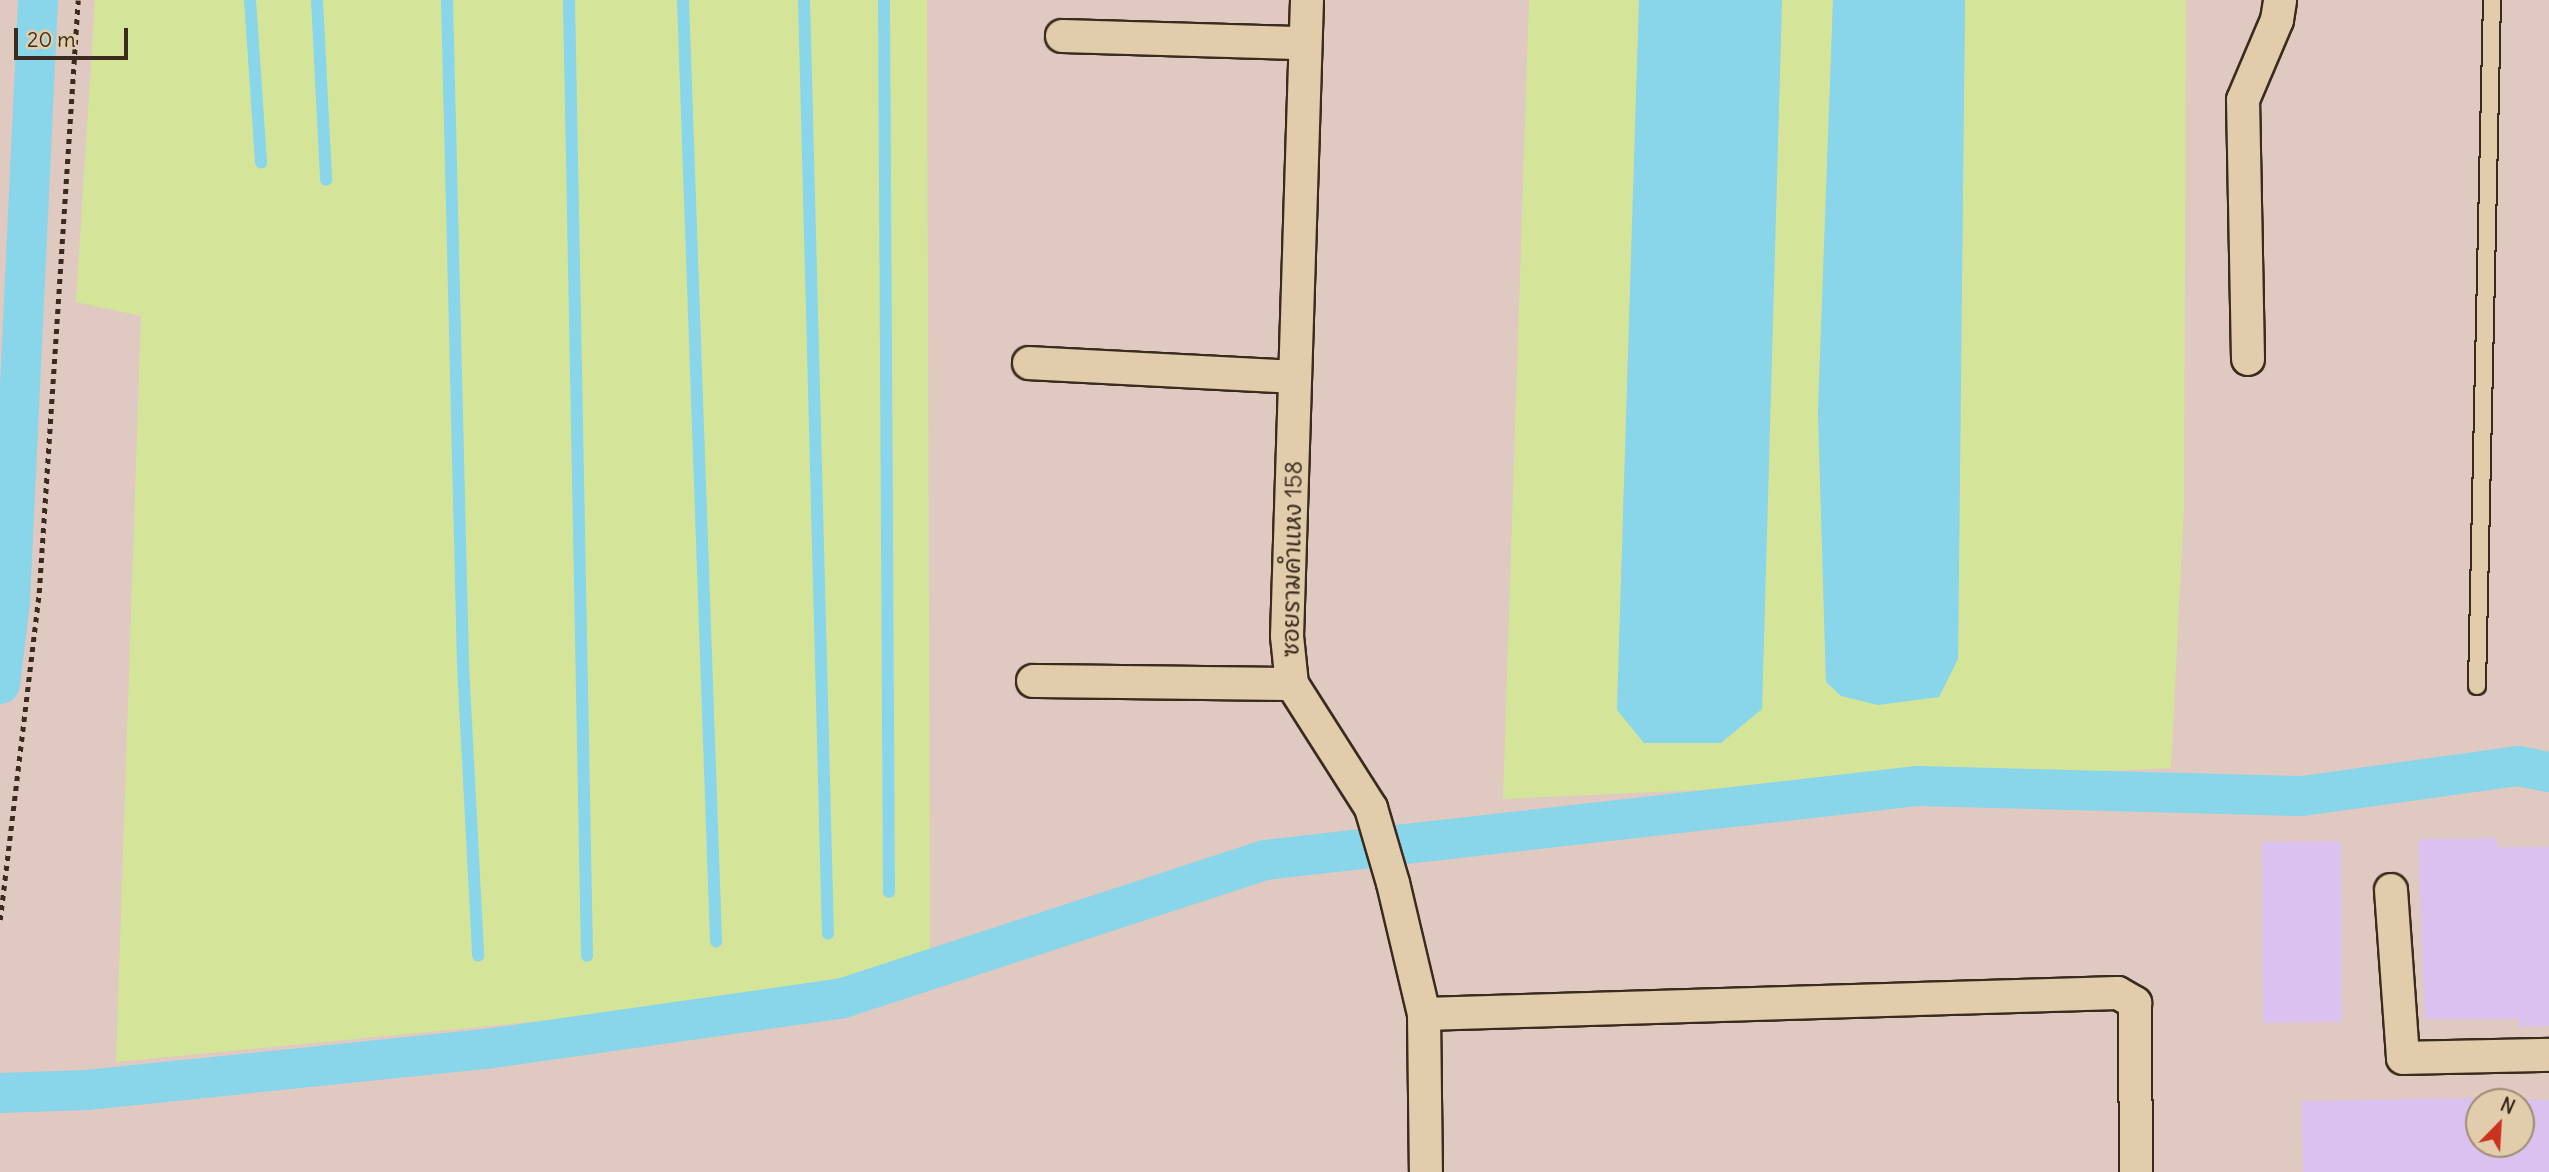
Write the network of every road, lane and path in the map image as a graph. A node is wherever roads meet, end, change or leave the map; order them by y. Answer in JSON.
{"nodes":[{"id":1,"x":78,"y":0,"type":"edge"},
{"id":2,"x":1307,"y":0,"type":"edge"},
{"id":3,"x":2280,"y":0,"type":"edge"},
{"id":4,"x":2492,"y":0,"type":"edge"},
{"id":5,"x":1062,"y":36,"type":"dead end"},
{"id":6,"x":1305,"y":43,"type":"junction"},
{"id":7,"x":2248,"y":359,"type":"dead end"},
{"id":8,"x":1029,"y":363,"type":"dead end"},
{"id":9,"x":1295,"y":377,"type":"junction"},
{"id":10,"x":1033,"y":681,"type":"dead end"},
{"id":11,"x":1292,"y":684,"type":"junction"},
{"id":12,"x":2477,"y":686,"type":"dead end"},
{"id":13,"x":2391,"y":890,"type":"dead end"},
{"id":14,"x":0,"y":920,"type":"edge"},
{"id":15,"x":1424,"y":1014,"type":"junction"},
{"id":16,"x":2549,"y":1055,"type":"edge"},
{"id":17,"x":1426,"y":1172,"type":"edge"},
{"id":18,"x":2136,"y":1172,"type":"edge"}],
"edges":[{"from":1,"to":14,"type":"path"},
{"from":2,"to":6,"type":"street","name":"ซอยรามคำแหง 158"},
{"from":3,"to":7,"type":"street"},
{"from":4,"to":12,"type":"lane"},
{"from":5,"to":6,"type":"street"},
{"from":6,"to":9,"type":"street","name":"ซอยรามคำแหง 158"},
{"from":8,"to":9,"type":"street"},
{"from":9,"to":11,"type":"street","name":"ซอยรามคำแหง 158"},
{"from":10,"to":11,"type":"street"},
{"from":11,"to":15,"type":"street","name":"ซอยรามคำแหง 158"},
{"from":13,"to":16,"type":"street"},
{"from":15,"to":17,"type":"street","name":"ซอยรามคำแหง 158"},
{"from":15,"to":18,"type":"street"}]}
